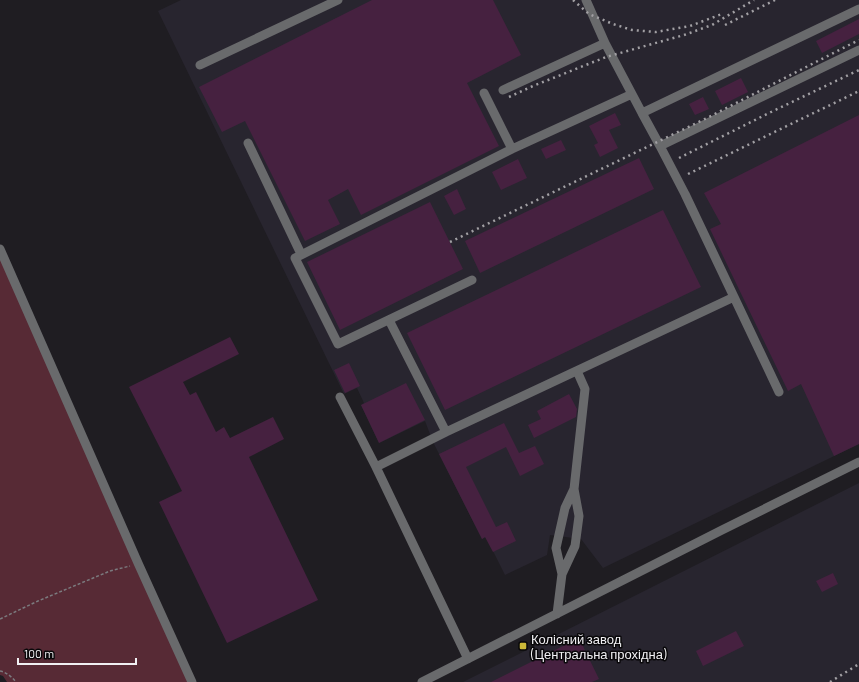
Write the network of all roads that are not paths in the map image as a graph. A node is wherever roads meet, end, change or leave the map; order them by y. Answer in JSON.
{"nodes":[{"id":1,"x":338,"y":0,"type":"edge"},
{"id":2,"x":586,"y":0,"type":"edge"},
{"id":3,"x":859,"y":9,"type":"edge"},
{"id":4,"x":605,"y":43,"type":"junction"},
{"id":5,"x":859,"y":50,"type":"edge"},
{"id":6,"x":200,"y":65,"type":"dead end"},
{"id":7,"x":503,"y":90,"type":"dead end"},
{"id":8,"x":484,"y":94,"type":"dead end"},
{"id":9,"x":632,"y":94,"type":"junction"},
{"id":10,"x":642,"y":113,"type":"junction"},
{"id":11,"x":248,"y":143,"type":"dead end"},
{"id":12,"x":660,"y":146,"type":"junction"},
{"id":13,"x":512,"y":149,"type":"junction"},
{"id":14,"x":0,"y":249,"type":"edge"},
{"id":15,"x":301,"y":254,"type":"junction"},
{"id":16,"x":472,"y":280,"type":"dead end"},
{"id":17,"x":734,"y":297,"type":"junction"},
{"id":18,"x":389,"y":320,"type":"junction"},
{"id":19,"x":576,"y":370,"type":"junction"},
{"id":20,"x":779,"y":392,"type":"dead end"},
{"id":21,"x":340,"y":397,"type":"dead end"},
{"id":22,"x":446,"y":432,"type":"junction"},
{"id":23,"x":859,"y":462,"type":"edge"},
{"id":24,"x":376,"y":466,"type":"junction"},
{"id":25,"x":574,"y":489,"type":"junction"},
{"id":26,"x":562,"y":574,"type":"junction"},
{"id":27,"x":557,"y":614,"type":"junction"},
{"id":28,"x":468,"y":659,"type":"junction"},
{"id":29,"x":192,"y":682,"type":"edge"},
{"id":30,"x":422,"y":682,"type":"edge"}],
"edges":[{"from":1,"to":6,"type":"street"},
{"from":2,"to":4,"type":"street"},
{"from":3,"to":10,"type":"street"},
{"from":4,"to":7,"type":"street"},
{"from":4,"to":9,"type":"street"},
{"from":5,"to":12,"type":"street"},
{"from":8,"to":13,"type":"street"},
{"from":9,"to":10,"type":"street"},
{"from":9,"to":13,"type":"street"},
{"from":10,"to":12,"type":"street"},
{"from":11,"to":15,"type":"street"},
{"from":12,"to":17,"type":"street"},
{"from":13,"to":15,"type":"street"},
{"from":14,"to":29,"type":"street"},
{"from":15,"to":18,"type":"street"},
{"from":16,"to":18,"type":"street"},
{"from":17,"to":19,"type":"street"},
{"from":17,"to":20,"type":"street"},
{"from":18,"to":22,"type":"street"},
{"from":19,"to":22,"type":"street"},
{"from":19,"to":25,"type":"street"},
{"from":21,"to":24,"type":"street"},
{"from":22,"to":24,"type":"street"},
{"from":23,"to":27,"type":"street"},
{"from":24,"to":28,"type":"street"},
{"from":25,"to":26,"type":"street"},
{"from":25,"to":26,"type":"street"},
{"from":26,"to":27,"type":"street"},
{"from":27,"to":28,"type":"street"},
{"from":28,"to":30,"type":"street"}]}
